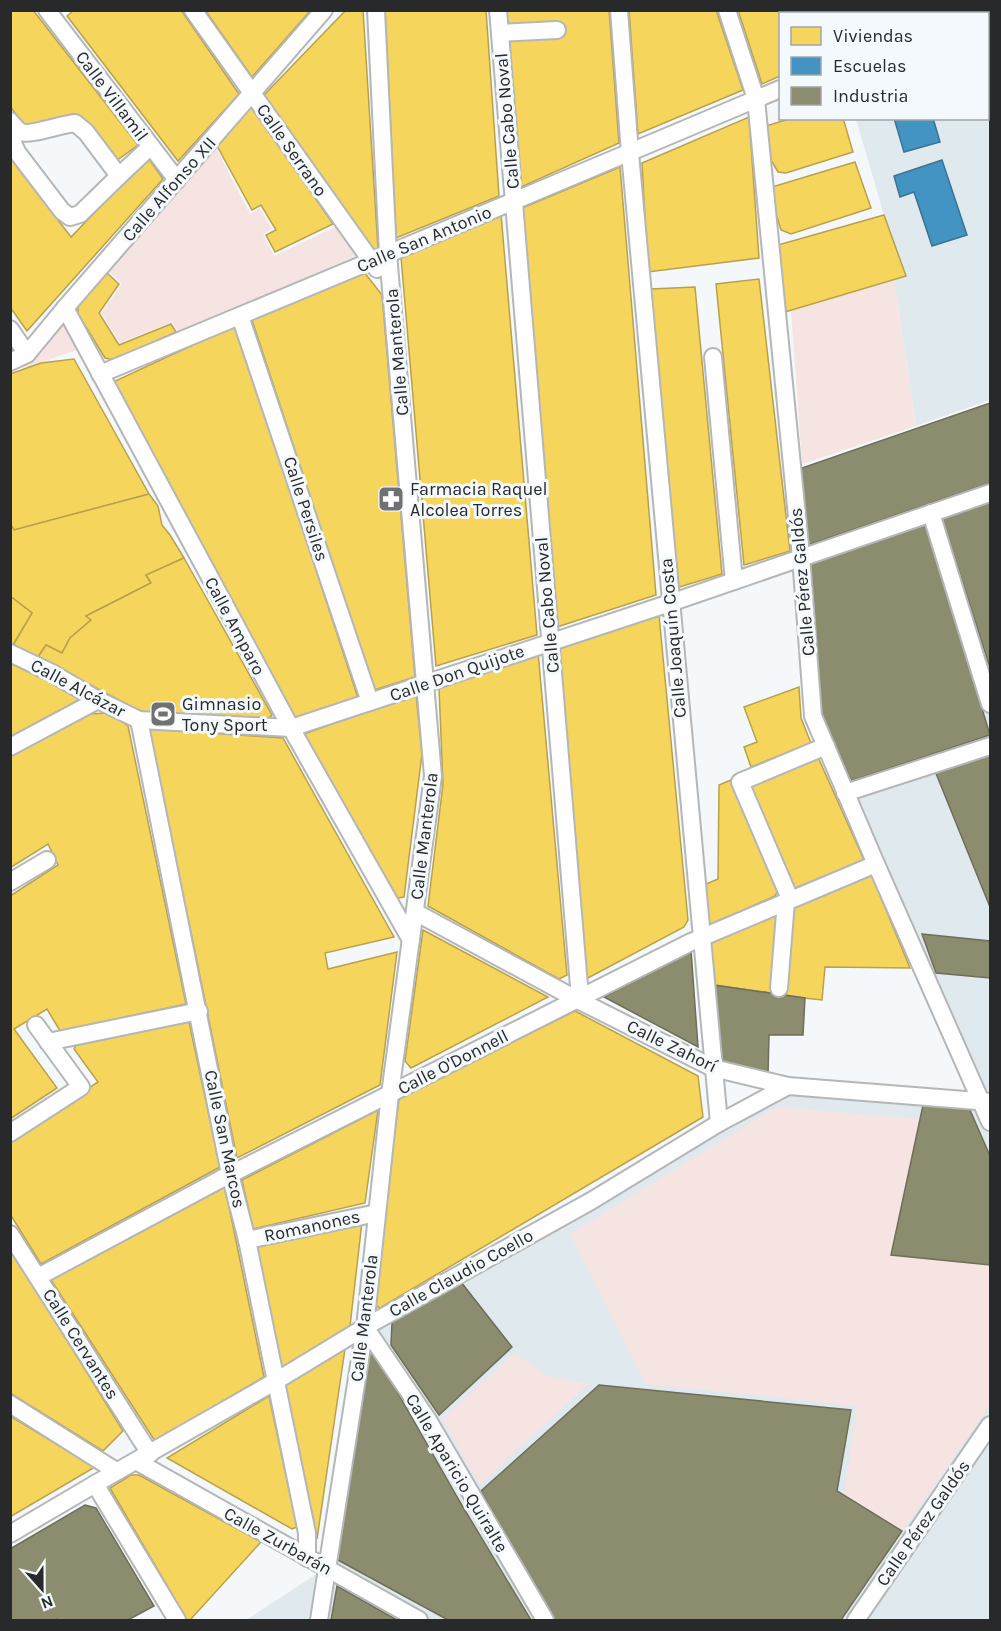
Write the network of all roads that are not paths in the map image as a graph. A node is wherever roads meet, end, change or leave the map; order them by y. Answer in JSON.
{"nodes":[{"id":1,"x":47,"y":10,"type":"edge"},
{"id":2,"x":193,"y":10,"type":"edge"},
{"id":3,"x":376,"y":10,"type":"edge"},
{"id":4,"x":498,"y":10,"type":"edge"},
{"id":5,"x":619,"y":10,"type":"edge"},
{"id":6,"x":727,"y":10,"type":"edge"},
{"id":7,"x":319,"y":13,"type":"edge"},
{"id":8,"x":557,"y":30,"type":"dead end"},
{"id":9,"x":500,"y":33,"type":"junction"},
{"id":10,"x":779,"y":88,"type":"edge"},
{"id":11,"x":253,"y":94,"type":"junction"},
{"id":12,"x":756,"y":99,"type":"junction"},
{"id":13,"x":10,"y":121,"type":"edge"},
{"id":14,"x":10,"y":136,"type":"edge"},
{"id":15,"x":151,"y":146,"type":"junction"},
{"id":16,"x":630,"y":153,"type":"junction"},
{"id":17,"x":119,"y":176,"type":"junction"},
{"id":18,"x":177,"y":180,"type":"junction"},
{"id":19,"x":513,"y":202,"type":"junction"},
{"id":20,"x":388,"y":254,"type":"junction"},
{"id":21,"x":372,"y":261,"type":"junction"},
{"id":22,"x":391,"y":290,"type":"junction"},
{"id":23,"x":65,"y":308,"type":"junction"},
{"id":24,"x":240,"y":316,"type":"junction"},
{"id":25,"x":10,"y":329,"type":"edge"},
{"id":26,"x":27,"y":354,"type":"junction"},
{"id":27,"x":713,"y":357,"type":"dead end"},
{"id":28,"x":10,"y":362,"type":"edge"},
{"id":29,"x":100,"y":374,"type":"junction"},
{"id":30,"x":990,"y":493,"type":"edge"},
{"id":31,"x":931,"y":513,"type":"junction"},
{"id":32,"x":801,"y":557,"type":"junction"},
{"id":33,"x":735,"y":581,"type":"junction"},
{"id":34,"x":670,"y":603,"type":"junction"},
{"id":35,"x":550,"y":641,"type":"junction"},
{"id":36,"x":10,"y":653,"type":"edge"},
{"id":37,"x":427,"y":684,"type":"junction"},
{"id":38,"x":98,"y":700,"type":"junction"},
{"id":39,"x":370,"y":702,"type":"junction"},
{"id":40,"x":990,"y":704,"type":"edge"},
{"id":41,"x":139,"y":720,"type":"junction"},
{"id":42,"x":291,"y":728,"type":"junction"},
{"id":43,"x":990,"y":746,"type":"edge"},
{"id":44,"x":10,"y":747,"type":"edge"},
{"id":45,"x":826,"y":747,"type":"junction"},
{"id":46,"x":845,"y":792,"type":"junction"},
{"id":47,"x":47,"y":860,"type":"dead end"},
{"id":48,"x":876,"y":864,"type":"junction"},
{"id":49,"x":10,"y":882,"type":"edge"},
{"id":50,"x":788,"y":900,"type":"junction"},
{"id":51,"x":415,"y":912,"type":"junction"},
{"id":52,"x":701,"y":937,"type":"junction"},
{"id":53,"x":411,"y":940,"type":"junction"},
{"id":54,"x":779,"y":988,"type":"dead end"},
{"id":55,"x":578,"y":998,"type":"junction"},
{"id":56,"x":199,"y":1011,"type":"junction"},
{"id":57,"x":36,"y":1025,"type":"dead end"},
{"id":58,"x":48,"y":1042,"type":"junction"},
{"id":59,"x":713,"y":1068,"type":"junction"},
{"id":60,"x":788,"y":1086,"type":"junction"},
{"id":61,"x":390,"y":1094,"type":"junction"},
{"id":62,"x":986,"y":1102,"type":"edge"},
{"id":63,"x":990,"y":1122,"type":"edge"},
{"id":64,"x":718,"y":1123,"type":"junction"},
{"id":65,"x":10,"y":1133,"type":"edge"},
{"id":66,"x":231,"y":1174,"type":"junction"},
{"id":67,"x":377,"y":1213,"type":"junction"},
{"id":68,"x":10,"y":1234,"type":"edge"},
{"id":69,"x":247,"y":1240,"type":"junction"},
{"id":70,"x":38,"y":1276,"type":"junction"},
{"id":71,"x":365,"y":1327,"type":"junction"},
{"id":72,"x":276,"y":1381,"type":"junction"},
{"id":73,"x":10,"y":1404,"type":"edge"},
{"id":74,"x":990,"y":1425,"type":"edge"},
{"id":75,"x":143,"y":1457,"type":"junction"},
{"id":76,"x":116,"y":1472,"type":"junction"},
{"id":77,"x":95,"y":1484,"type":"junction"},
{"id":78,"x":10,"y":1534,"type":"edge"},
{"id":79,"x":307,"y":1558,"type":"junction"},
{"id":80,"x":326,"y":1568,"type":"junction"},
{"id":81,"x":177,"y":1620,"type":"edge"},
{"id":82,"x":319,"y":1620,"type":"edge"},
{"id":83,"x":419,"y":1620,"type":"edge"},
{"id":84,"x":545,"y":1620,"type":"edge"},
{"id":85,"x":856,"y":1620,"type":"edge"}],
"edges":[{"from":1,"to":15,"type":"street","name":"Calle Villamil"},
{"from":2,"to":11,"type":"street","name":"Calle Serrano"},
{"from":3,"to":20,"type":"street","name":"Calle Manterola"},
{"from":4,"to":9,"type":"street","name":"Calle Cabo Noval"},
{"from":5,"to":16,"type":"street","name":"Calle Joaquín Costa"},
{"from":6,"to":12,"type":"street","name":"Calle Pérez Galdós"},
{"from":7,"to":11,"type":"street","name":"Calle Alfonso XII"},
{"from":8,"to":9,"type":"street","name":"Calle Cabo Noval"},
{"from":9,"to":19,"type":"street","name":"Calle Cabo Noval"},
{"from":10,"to":12,"type":"street","name":"Calle San Antonio"},
{"from":11,"to":18,"type":"street","name":"Calle Alfonso XII"},
{"from":11,"to":21,"type":"street","name":"Calle Serrano"},
{"from":12,"to":16,"type":"street","name":"Calle San Antonio"},
{"from":12,"to":32,"type":"street","name":"Calle Pérez Galdós"},
{"from":13,"to":17,"type":"street"},
{"from":14,"to":17,"type":"street"},
{"from":15,"to":17,"type":"street"},
{"from":15,"to":18,"type":"street","name":"Calle Villamil"},
{"from":16,"to":19,"type":"street","name":"Calle San Antonio"},
{"from":16,"to":34,"type":"street","name":"Calle Joaquín Costa"},
{"from":18,"to":23,"type":"street","name":"Calle Alfonso XII"},
{"from":19,"to":20,"type":"street","name":"Calle San Antonio"},
{"from":19,"to":35,"type":"street","name":"Calle Cabo Noval"},
{"from":20,"to":21,"type":"street","name":"Calle San Antonio"},
{"from":20,"to":22,"type":"street","name":"Calle Manterola"},
{"from":21,"to":22,"type":"street","name":"Calle Serrano"},
{"from":21,"to":24,"type":"street","name":"Calle San Antonio"},
{"from":22,"to":37,"type":"street","name":"Calle Manterola"},
{"from":23,"to":26,"type":"street","name":"Calle Alfonso XII"},
{"from":23,"to":29,"type":"street","name":"Calle Amparo"},
{"from":24,"to":29,"type":"street","name":"Calle San Antonio"},
{"from":24,"to":39,"type":"street","name":"Calle Persiles"},
{"from":25,"to":26,"type":"street"},
{"from":26,"to":28,"type":"street","name":"Calle Alfonso XII"},
{"from":27,"to":33,"type":"street"},
{"from":29,"to":42,"type":"street","name":"Calle Amparo"},
{"from":30,"to":31,"type":"street","name":"Calle Don Quijote"},
{"from":31,"to":32,"type":"street","name":"Calle Don Quijote"},
{"from":31,"to":40,"type":"street"},
{"from":32,"to":33,"type":"street","name":"Calle Don Quijote"},
{"from":32,"to":45,"type":"street","name":"Calle Pérez Galdós"},
{"from":33,"to":34,"type":"street","name":"Calle Don Quijote"},
{"from":34,"to":35,"type":"street","name":"Calle Don Quijote"},
{"from":34,"to":52,"type":"street","name":"Calle Joaquín Costa"},
{"from":35,"to":37,"type":"street","name":"Calle Don Quijote"},
{"from":35,"to":55,"type":"street","name":"Calle Cabo Noval"},
{"from":36,"to":38,"type":"street","name":"Calle Alcázar"},
{"from":37,"to":39,"type":"street","name":"Calle Don Quijote"},
{"from":37,"to":51,"type":"street","name":"Calle Manterola"},
{"from":38,"to":41,"type":"street","name":"Calle Alcázar"},
{"from":38,"to":44,"type":"street"},
{"from":39,"to":42,"type":"street","name":"Calle Don Quijote"},
{"from":41,"to":42,"type":"street","name":"Calle Alcázar"},
{"from":41,"to":56,"type":"street","name":"Calle San Marcos"},
{"from":42,"to":53,"type":"street","name":"Calle Amparo"},
{"from":43,"to":46,"type":"street"},
{"from":45,"to":46,"type":"street","name":"Calle Pérez Galdós"},
{"from":45,"to":50,"type":"street"},
{"from":46,"to":48,"type":"street","name":"Calle Pérez Galdós"},
{"from":47,"to":49,"type":"street"},
{"from":48,"to":50,"type":"street","name":"Calle O'Donnell"},
{"from":48,"to":62,"type":"street","name":"Calle Pérez Galdós"},
{"from":50,"to":52,"type":"street","name":"Calle O'Donnell"},
{"from":50,"to":54,"type":"street"},
{"from":51,"to":53,"type":"street","name":"Calle Manterola"},
{"from":51,"to":55,"type":"street","name":"Calle Zahorí"},
{"from":52,"to":55,"type":"street","name":"Calle O'Donnell"},
{"from":52,"to":59,"type":"street","name":"Calle Joaquín Costa"},
{"from":53,"to":61,"type":"street","name":"Calle Manterola"},
{"from":55,"to":59,"type":"street","name":"Calle Zahorí"},
{"from":55,"to":61,"type":"street","name":"Calle O'Donnell"},
{"from":56,"to":58,"type":"street"},
{"from":56,"to":66,"type":"street","name":"Calle San Marcos"},
{"from":57,"to":58,"type":"street"},
{"from":58,"to":65,"type":"street"},
{"from":59,"to":60,"type":"street","name":"Calle Zahorí"},
{"from":59,"to":64,"type":"street","name":"Calle Joaquín Costa"},
{"from":60,"to":62,"type":"street","name":"Calle Zahorí"},
{"from":60,"to":64,"type":"street","name":"Calle Claudio Coello"},
{"from":61,"to":66,"type":"street","name":"Calle O'Donnell"},
{"from":61,"to":67,"type":"street","name":"Calle Manterola"},
{"from":62,"to":63,"type":"street","name":"Calle Pérez Galdós"},
{"from":64,"to":71,"type":"street","name":"Calle Claudio Coello"},
{"from":66,"to":69,"type":"street","name":"Calle San Marcos"},
{"from":66,"to":70,"type":"street","name":"Calle O'Donnell"},
{"from":67,"to":69,"type":"street","name":"Romanones"},
{"from":67,"to":71,"type":"street","name":"Calle Manterola"},
{"from":68,"to":70,"type":"street","name":"Calle Cervantes"},
{"from":69,"to":72,"type":"street","name":"Calle San Marcos"},
{"from":70,"to":75,"type":"street","name":"Calle Cervantes"},
{"from":71,"to":72,"type":"street","name":"Calle Claudio Coello"},
{"from":71,"to":80,"type":"street","name":"Calle Manterola"},
{"from":71,"to":84,"type":"street","name":"Calle Aparicio Quiralte"},
{"from":72,"to":75,"type":"street","name":"Calle Claudio Coello"},
{"from":72,"to":79,"type":"street","name":"Calle San Marcos"},
{"from":73,"to":76,"type":"street"},
{"from":74,"to":85,"type":"street","name":"Calle Pérez Galdós"},
{"from":75,"to":76,"type":"street","name":"Calle Claudio Coello"},
{"from":75,"to":79,"type":"street","name":"Calle Zurbarán"},
{"from":76,"to":77,"type":"street","name":"Calle Claudio Coello"},
{"from":77,"to":78,"type":"street","name":"Calle Claudio Coello"},
{"from":77,"to":81,"type":"street"},
{"from":79,"to":80,"type":"street","name":"Calle Zurbarán"},
{"from":80,"to":82,"type":"street","name":"Calle Manterola"},
{"from":80,"to":83,"type":"street","name":"Calle Zurbarán"}]}
